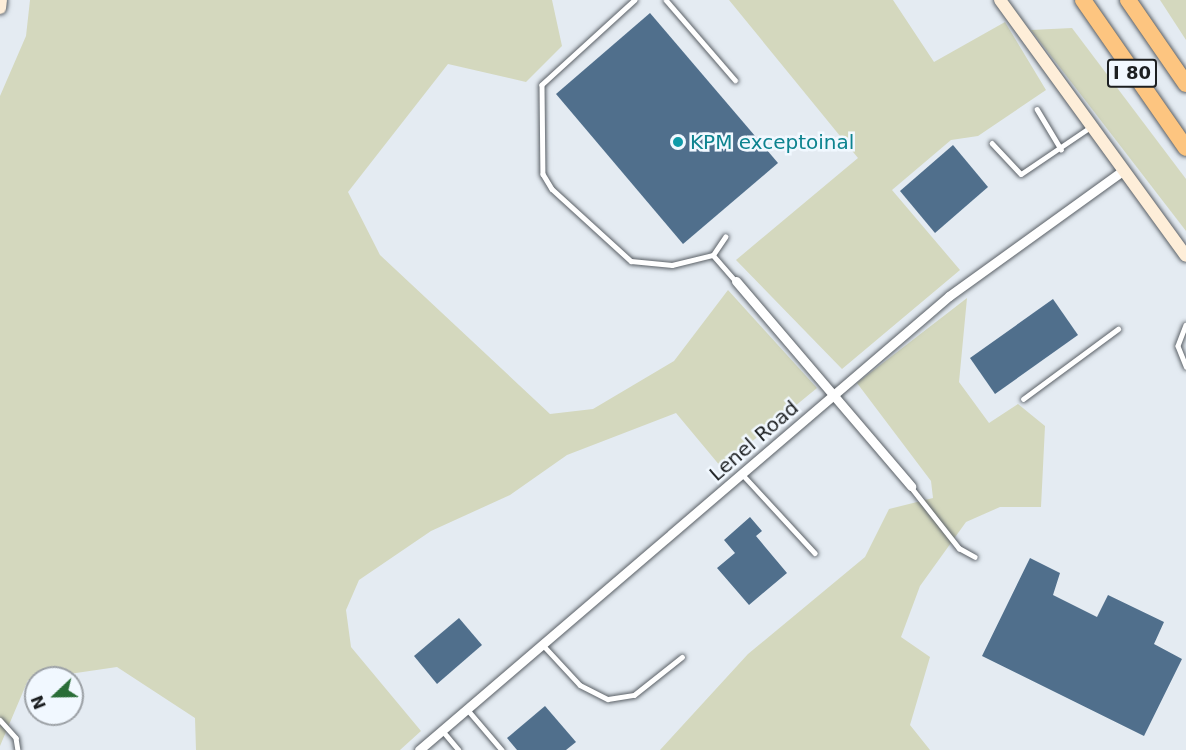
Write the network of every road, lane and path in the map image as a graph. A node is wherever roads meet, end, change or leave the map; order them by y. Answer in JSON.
{"nodes":[{"id":1,"x":1,"y":0,"type":"edge"},
{"id":2,"x":635,"y":0,"type":"edge"},
{"id":3,"x":666,"y":0,"type":"edge"},
{"id":4,"x":1000,"y":0,"type":"edge"},
{"id":5,"x":1083,"y":0,"type":"edge"},
{"id":6,"x":1128,"y":0,"type":"edge"},
{"id":7,"x":0,"y":8,"type":"edge"},
{"id":8,"x":735,"y":81,"type":"dead end"},
{"id":9,"x":1186,"y":84,"type":"edge"},
{"id":10,"x":1037,"y":109,"type":"dead end"},
{"id":11,"x":1089,"y":128,"type":"junction"},
{"id":12,"x":992,"y":143,"type":"dead end"},
{"id":13,"x":1186,"y":148,"type":"edge"},
{"id":14,"x":1061,"y":149,"type":"junction"},
{"id":15,"x":1121,"y":172,"type":"junction"},
{"id":16,"x":725,"y":237,"type":"dead end"},
{"id":17,"x":713,"y":255,"type":"junction"},
{"id":18,"x":1186,"y":256,"type":"edge"},
{"id":19,"x":736,"y":281,"type":"joint"},
{"id":20,"x":1186,"y":325,"type":"edge"},
{"id":21,"x":1118,"y":328,"type":"dead end"},
{"id":22,"x":1186,"y":366,"type":"edge"},
{"id":23,"x":832,"y":396,"type":"junction"},
{"id":24,"x":1023,"y":399,"type":"dead end"},
{"id":25,"x":743,"y":475,"type":"junction"},
{"id":26,"x":911,"y":486,"type":"joint"},
{"id":27,"x":815,"y":553,"type":"dead end"},
{"id":28,"x":975,"y":557,"type":"dead end"},
{"id":29,"x":543,"y":645,"type":"junction"},
{"id":30,"x":682,"y":657,"type":"dead end"},
{"id":31,"x":467,"y":709,"type":"junction"},
{"id":32,"x":0,"y":720,"type":"edge"},
{"id":33,"x":442,"y":730,"type":"junction"},
{"id":34,"x":18,"y":750,"type":"edge"},
{"id":35,"x":419,"y":750,"type":"edge"},
{"id":36,"x":459,"y":750,"type":"edge"},
{"id":37,"x":502,"y":750,"type":"edge"}],
"edges":[{"from":1,"to":7,"type":"main road"},
{"from":2,"to":17,"type":"lane"},
{"from":3,"to":8,"type":"lane"},
{"from":4,"to":11,"type":"main road"},
{"from":5,"to":13,"type":"highway","number":"I 80"},
{"from":6,"to":9,"type":"highway","number":"I 80"},
{"from":10,"to":14,"type":"lane"},
{"from":11,"to":14,"type":"lane"},
{"from":11,"to":15,"type":"main road"},
{"from":12,"to":14,"type":"lane"},
{"from":15,"to":18,"type":"main road"},
{"from":15,"to":23,"type":"street","name":"Lenel Road"},
{"from":16,"to":17,"type":"lane"},
{"from":17,"to":19,"type":"lane"},
{"from":19,"to":23,"type":"street"},
{"from":20,"to":22,"type":"lane"},
{"from":21,"to":24,"type":"lane"},
{"from":23,"to":25,"type":"street","name":"Lenel Road"},
{"from":23,"to":26,"type":"street"},
{"from":25,"to":27,"type":"lane"},
{"from":25,"to":29,"type":"street","name":"Lenel Road"},
{"from":26,"to":28,"type":"lane"},
{"from":29,"to":30,"type":"lane"},
{"from":29,"to":31,"type":"street","name":"Lenel Road"},
{"from":31,"to":33,"type":"street","name":"Lenel Road"},
{"from":31,"to":37,"type":"lane"},
{"from":32,"to":34,"type":"lane"},
{"from":33,"to":35,"type":"street","name":"Lenel Road"},
{"from":33,"to":36,"type":"lane"}]}
